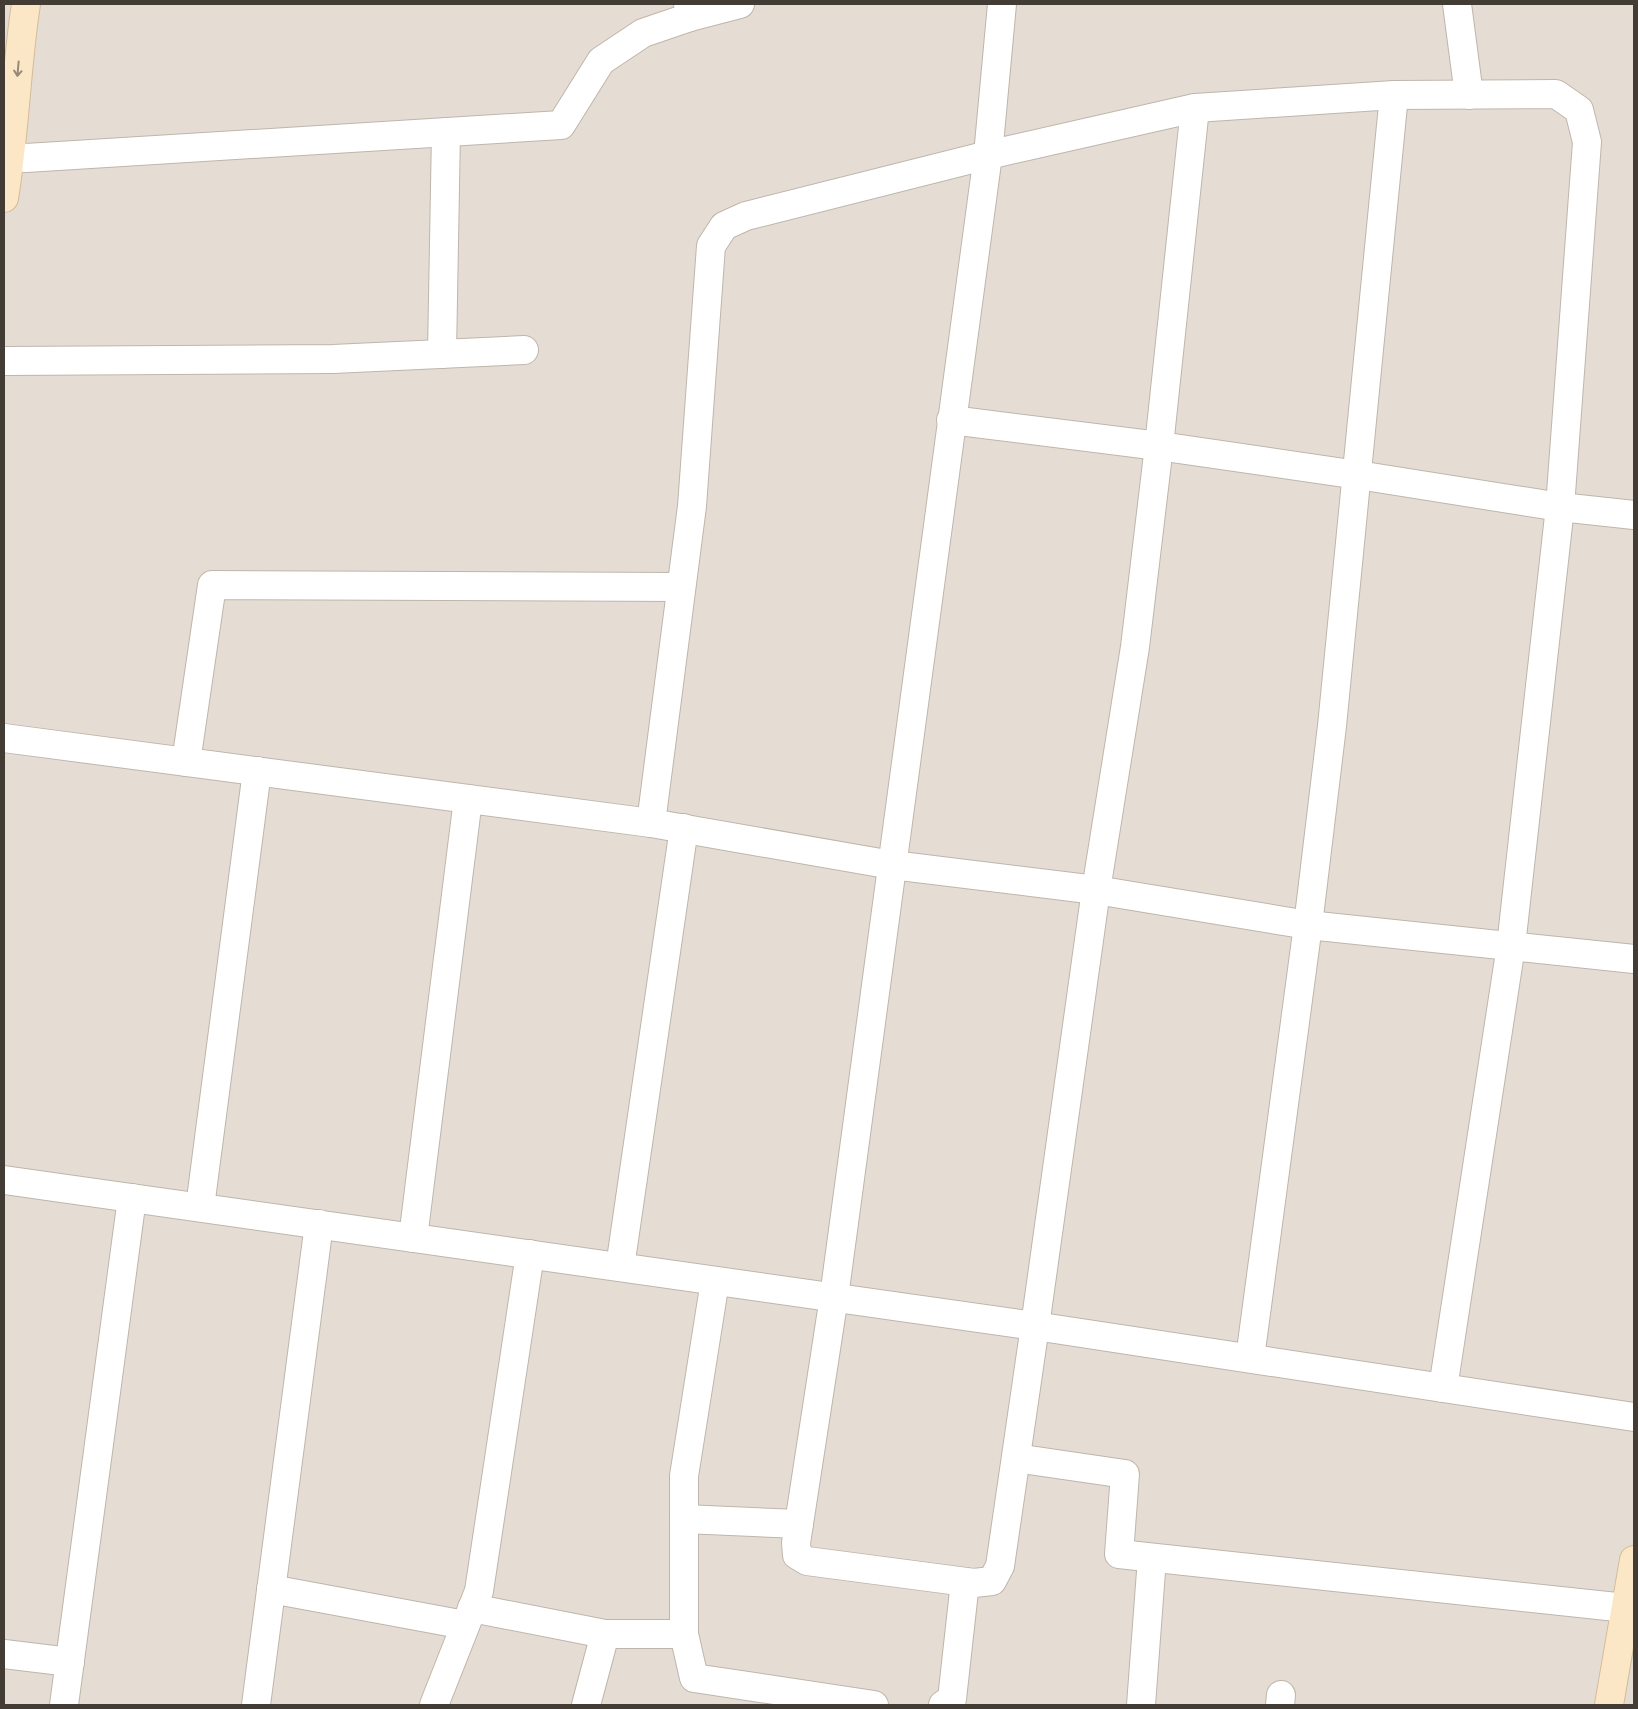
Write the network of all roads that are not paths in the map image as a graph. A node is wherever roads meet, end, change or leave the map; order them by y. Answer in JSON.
{"nodes":[{"id":1,"x":26,"y":4,"type":"edge"},
{"id":2,"x":740,"y":4,"type":"edge"},
{"id":3,"x":1002,"y":4,"type":"edge"},
{"id":4,"x":1457,"y":4,"type":"edge"},
{"id":5,"x":689,"y":10,"type":"edge"},
{"id":6,"x":12,"y":35,"type":"edge"},
{"id":7,"x":1394,"y":95,"type":"junction"},
{"id":8,"x":1469,"y":95,"type":"junction"},
{"id":9,"x":1195,"y":108,"type":"junction"},
{"id":10,"x":446,"y":132,"type":"junction"},
{"id":11,"x":988,"y":155,"type":"junction"},
{"id":12,"x":11,"y":156,"type":"junction"},
{"id":13,"x":4,"y":198,"type":"edge"},
{"id":14,"x":524,"y":350,"type":"dead end"},
{"id":15,"x":442,"y":354,"type":"junction"},
{"id":16,"x":4,"y":361,"type":"edge"},
{"id":17,"x":951,"y":420,"type":"junction"},
{"id":18,"x":1159,"y":446,"type":"junction"},
{"id":19,"x":1358,"y":475,"type":"junction"},
{"id":20,"x":1560,"y":507,"type":"junction"},
{"id":21,"x":1634,"y":515,"type":"edge"},
{"id":22,"x":681,"y":587,"type":"junction"},
{"id":23,"x":4,"y":738,"type":"edge"},
{"id":24,"x":186,"y":762,"type":"junction"},
{"id":25,"x":257,"y":771,"type":"junction"},
{"id":26,"x":468,"y":799,"type":"junction"},
{"id":27,"x":651,"y":822,"type":"junction"},
{"id":28,"x":684,"y":828,"type":"junction"},
{"id":29,"x":892,"y":865,"type":"junction"},
{"id":30,"x":1096,"y":890,"type":"junction"},
{"id":31,"x":1308,"y":925,"type":"junction"},
{"id":32,"x":1511,"y":946,"type":"junction"},
{"id":33,"x":1634,"y":959,"type":"edge"},
{"id":34,"x":4,"y":1180,"type":"edge"},
{"id":35,"x":132,"y":1198,"type":"junction"},
{"id":36,"x":200,"y":1207,"type":"junction"},
{"id":37,"x":319,"y":1224,"type":"junction"},
{"id":38,"x":413,"y":1238,"type":"junction"},
{"id":39,"x":530,"y":1254,"type":"junction"},
{"id":40,"x":620,"y":1267,"type":"junction"},
{"id":41,"x":715,"y":1280,"type":"junction"},
{"id":42,"x":834,"y":1297,"type":"junction"},
{"id":43,"x":1035,"y":1326,"type":"junction"},
{"id":44,"x":1250,"y":1358,"type":"junction"},
{"id":45,"x":1443,"y":1388,"type":"junction"},
{"id":46,"x":1634,"y":1417,"type":"edge"},
{"id":47,"x":1016,"y":1458,"type":"junction"},
{"id":48,"x":684,"y":1519,"type":"junction"},
{"id":49,"x":799,"y":1524,"type":"junction"},
{"id":50,"x":1152,"y":1558,"type":"junction"},
{"id":51,"x":1634,"y":1560,"type":"edge"},
{"id":52,"x":965,"y":1582,"type":"junction"},
{"id":53,"x":272,"y":1589,"type":"junction"},
{"id":54,"x":1626,"y":1608,"type":"junction"},
{"id":55,"x":469,"y":1616,"type":"junction"},
{"id":56,"x":605,"y":1634,"type":"junction"},
{"id":57,"x":684,"y":1634,"type":"junction"},
{"id":58,"x":4,"y":1654,"type":"edge"},
{"id":59,"x":70,"y":1662,"type":"junction"},
{"id":60,"x":766,"y":1697,"type":"edge"},
{"id":61,"x":64,"y":1705,"type":"edge"},
{"id":62,"x":256,"y":1705,"type":"edge"},
{"id":63,"x":434,"y":1705,"type":"edge"},
{"id":64,"x":586,"y":1705,"type":"edge"},
{"id":65,"x":874,"y":1705,"type":"edge"},
{"id":66,"x":943,"y":1705,"type":"edge"},
{"id":67,"x":1141,"y":1705,"type":"edge"},
{"id":68,"x":1609,"y":1705,"type":"edge"}],
"edges":[{"from":1,"to":6,"type":"street"},
{"from":2,"to":5,"type":"street"},
{"from":3,"to":11,"type":"street"},
{"from":4,"to":8,"type":"street"},
{"from":5,"to":10,"type":"street"},
{"from":6,"to":12,"type":"street","one_way":true},
{"from":7,"to":8,"type":"street"},
{"from":7,"to":9,"type":"street"},
{"from":7,"to":19,"type":"street"},
{"from":8,"to":20,"type":"street"},
{"from":9,"to":11,"type":"street"},
{"from":9,"to":18,"type":"street"},
{"from":10,"to":12,"type":"street"},
{"from":10,"to":15,"type":"street"},
{"from":11,"to":17,"type":"street"},
{"from":11,"to":22,"type":"street"},
{"from":12,"to":13,"type":"street"},
{"from":14,"to":15,"type":"street"},
{"from":15,"to":16,"type":"street"},
{"from":17,"to":18,"type":"street"},
{"from":17,"to":29,"type":"street"},
{"from":18,"to":19,"type":"street"},
{"from":18,"to":30,"type":"street"},
{"from":19,"to":20,"type":"street"},
{"from":19,"to":31,"type":"street"},
{"from":20,"to":21,"type":"street"},
{"from":20,"to":32,"type":"street"},
{"from":22,"to":24,"type":"street"},
{"from":22,"to":27,"type":"street"},
{"from":23,"to":24,"type":"street"},
{"from":24,"to":25,"type":"street"},
{"from":25,"to":26,"type":"street"},
{"from":25,"to":36,"type":"street"},
{"from":26,"to":27,"type":"street"},
{"from":26,"to":38,"type":"street"},
{"from":27,"to":28,"type":"street"},
{"from":28,"to":29,"type":"street"},
{"from":28,"to":40,"type":"street"},
{"from":29,"to":30,"type":"street"},
{"from":29,"to":42,"type":"street"},
{"from":30,"to":31,"type":"street"},
{"from":30,"to":43,"type":"street"},
{"from":31,"to":32,"type":"street"},
{"from":31,"to":44,"type":"street"},
{"from":32,"to":33,"type":"street"},
{"from":32,"to":45,"type":"street"},
{"from":34,"to":35,"type":"street"},
{"from":35,"to":36,"type":"street"},
{"from":35,"to":59,"type":"street"},
{"from":36,"to":37,"type":"street"},
{"from":37,"to":38,"type":"street"},
{"from":37,"to":53,"type":"street"},
{"from":38,"to":39,"type":"street"},
{"from":39,"to":40,"type":"street"},
{"from":39,"to":55,"type":"street"},
{"from":40,"to":41,"type":"street"},
{"from":41,"to":42,"type":"street"},
{"from":41,"to":48,"type":"street"},
{"from":42,"to":43,"type":"street"},
{"from":42,"to":49,"type":"street"},
{"from":43,"to":44,"type":"street"},
{"from":43,"to":47,"type":"street"},
{"from":44,"to":45,"type":"street"},
{"from":45,"to":46,"type":"street"},
{"from":47,"to":50,"type":"street"},
{"from":47,"to":52,"type":"street"},
{"from":48,"to":49,"type":"street"},
{"from":48,"to":57,"type":"street"},
{"from":49,"to":52,"type":"street"},
{"from":50,"to":54,"type":"street"},
{"from":50,"to":67,"type":"street"},
{"from":51,"to":54,"type":"street"},
{"from":52,"to":66,"type":"street"},
{"from":53,"to":55,"type":"street"},
{"from":53,"to":62,"type":"street"},
{"from":54,"to":68,"type":"street"},
{"from":55,"to":56,"type":"street"},
{"from":55,"to":63,"type":"street"},
{"from":56,"to":57,"type":"street"},
{"from":56,"to":64,"type":"street"},
{"from":57,"to":60,"type":"street"},
{"from":58,"to":59,"type":"street"},
{"from":59,"to":61,"type":"street"},
{"from":60,"to":65,"type":"street"}]}
